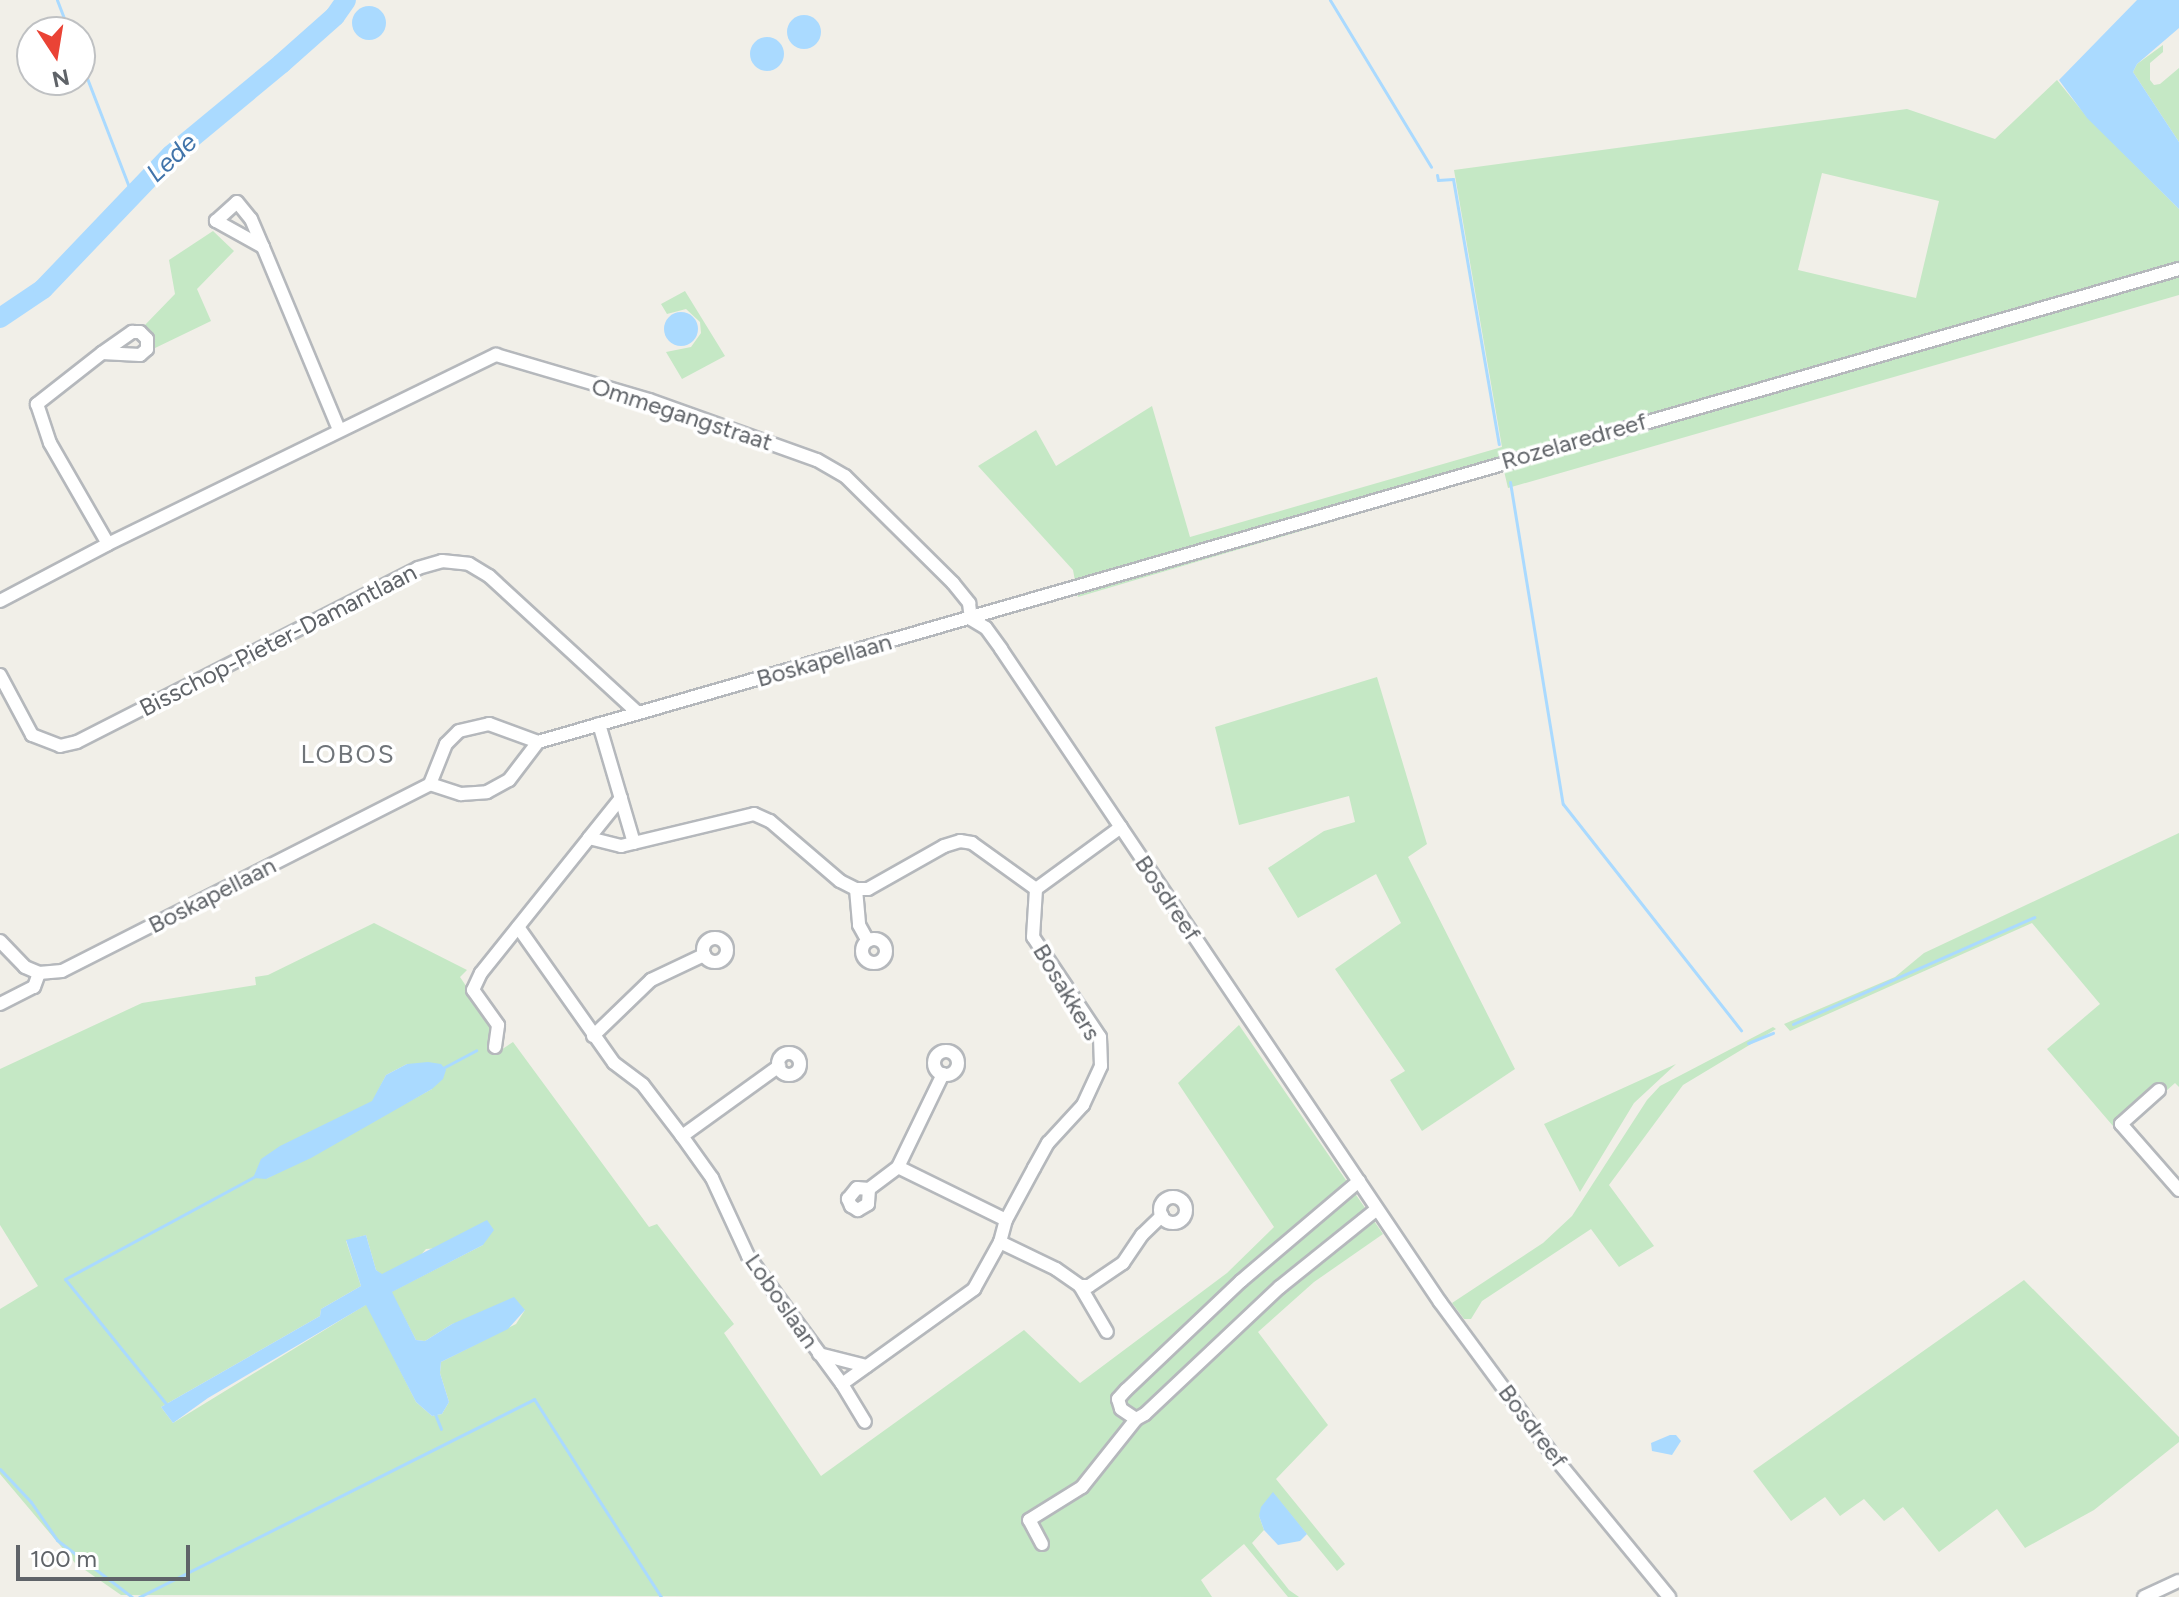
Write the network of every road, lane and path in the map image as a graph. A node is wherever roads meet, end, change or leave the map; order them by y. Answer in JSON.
{"nodes":[{"id":1,"x":263,"y":247,"type":"dead end"},
{"id":2,"x":2179,"y":269,"type":"edge"},
{"id":3,"x":102,"y":353,"type":"dead end"},
{"id":4,"x":339,"y":430,"type":"junction"},
{"id":5,"x":108,"y":544,"type":"junction"},
{"id":6,"x":0,"y":601,"type":"edge"},
{"id":7,"x":971,"y":619,"type":"junction"},
{"id":8,"x":0,"y":675,"type":"edge"},
{"id":9,"x":638,"y":713,"type":"junction"},
{"id":10,"x":599,"y":724,"type":"junction"},
{"id":11,"x":538,"y":742,"type":"junction"},
{"id":12,"x":430,"y":784,"type":"junction"},
{"id":13,"x":621,"y":798,"type":"junction"},
{"id":14,"x":1121,"y":827,"type":"junction"},
{"id":15,"x":589,"y":838,"type":"junction"},
{"id":16,"x":634,"y":843,"type":"junction"},
{"id":17,"x":856,"y":889,"type":"junction"},
{"id":18,"x":1036,"y":889,"type":"junction"},
{"id":19,"x":518,"y":927,"type":"junction"},
{"id":20,"x":0,"y":941,"type":"edge"},
{"id":21,"x":868,"y":941,"type":"dead end"},
{"id":22,"x":704,"y":955,"type":"dead end"},
{"id":23,"x":39,"y":973,"type":"junction"},
{"id":24,"x":0,"y":1004,"type":"edge"},
{"id":25,"x":593,"y":1036,"type":"junction"},
{"id":26,"x":495,"y":1047,"type":"dead end"},
{"id":27,"x":779,"y":1066,"type":"dead end"},
{"id":28,"x":943,"y":1074,"type":"dead end"},
{"id":29,"x":2159,"y":1090,"type":"dead end"},
{"id":30,"x":682,"y":1136,"type":"junction"},
{"id":31,"x":898,"y":1167,"type":"junction"},
{"id":32,"x":1359,"y":1181,"type":"junction"},
{"id":33,"x":869,"y":1189,"type":"dead end"},
{"id":34,"x":2179,"y":1190,"type":"edge"},
{"id":35,"x":1377,"y":1209,"type":"junction"},
{"id":36,"x":1162,"y":1216,"type":"dead end"},
{"id":37,"x":1006,"y":1220,"type":"junction"},
{"id":38,"x":1000,"y":1242,"type":"junction"},
{"id":39,"x":1080,"y":1286,"type":"junction"},
{"id":40,"x":1107,"y":1332,"type":"dead end"},
{"id":41,"x":819,"y":1354,"type":"junction"},
{"id":42,"x":866,"y":1366,"type":"junction"},
{"id":43,"x":842,"y":1384,"type":"junction"},
{"id":44,"x":1136,"y":1419,"type":"junction"},
{"id":45,"x":865,"y":1422,"type":"dead end"},
{"id":46,"x":1042,"y":1544,"type":"dead end"},
{"id":47,"x":2179,"y":1581,"type":"edge"},
{"id":48,"x":1669,"y":1597,"type":"edge"},
{"id":49,"x":2144,"y":1597,"type":"edge"}],
"edges":[{"from":1,"to":4,"type":"street"},
{"from":2,"to":7,"type":"street","name":"Rozelaredreef"},
{"from":3,"to":5,"type":"street"},
{"from":4,"to":5,"type":"street","name":"Ommegangstraat"},
{"from":4,"to":7,"type":"street","name":"Ommegangstraat"},
{"from":5,"to":6,"type":"street","name":"Ommegangstraat"},
{"from":7,"to":9,"type":"street","name":"Boskapellaan"},
{"from":7,"to":14,"type":"street","name":"Bosdreef"},
{"from":8,"to":9,"type":"street","name":"Bisschop-Pieter-Damantlaan"},
{"from":9,"to":10,"type":"street","name":"Boskapellaan"},
{"from":10,"to":11,"type":"street","name":"Boskapellaan"},
{"from":10,"to":13,"type":"street"},
{"from":11,"to":12,"type":"street"},
{"from":11,"to":12,"type":"street"},
{"from":12,"to":23,"type":"street","name":"Boskapellaan"},
{"from":13,"to":15,"type":"street"},
{"from":13,"to":16,"type":"street"},
{"from":14,"to":18,"type":"street"},
{"from":14,"to":32,"type":"street","name":"Bosdreef"},
{"from":15,"to":16,"type":"street"},
{"from":15,"to":19,"type":"street"},
{"from":16,"to":17,"type":"street"},
{"from":17,"to":18,"type":"street"},
{"from":17,"to":21,"type":"street"},
{"from":18,"to":37,"type":"street","name":"Bosakkers"},
{"from":19,"to":25,"type":"street","name":"Loboslaan"},
{"from":19,"to":26,"type":"street"},
{"from":20,"to":23,"type":"street"},
{"from":22,"to":25,"type":"street"},
{"from":23,"to":24,"type":"street","name":"Boskapellaan"},
{"from":25,"to":30,"type":"street","name":"Loboslaan"},
{"from":27,"to":30,"type":"street"},
{"from":28,"to":31,"type":"street"},
{"from":29,"to":34,"type":"street"},
{"from":30,"to":41,"type":"street","name":"Loboslaan"},
{"from":31,"to":33,"type":"street"},
{"from":31,"to":37,"type":"street"},
{"from":32,"to":35,"type":"street","name":"Bosdreef"},
{"from":32,"to":44,"type":"street"},
{"from":35,"to":44,"type":"street"},
{"from":35,"to":48,"type":"street","name":"Bosdreef"},
{"from":36,"to":39,"type":"street"},
{"from":37,"to":38,"type":"street","name":"Bosakkers"},
{"from":38,"to":39,"type":"street"},
{"from":38,"to":42,"type":"street","name":"Bosakkers"},
{"from":39,"to":40,"type":"street"},
{"from":41,"to":42,"type":"street"},
{"from":41,"to":43,"type":"street","name":"Loboslaan"},
{"from":42,"to":43,"type":"street","name":"Bosakkers"},
{"from":43,"to":45,"type":"street","name":"Loboslaan"},
{"from":44,"to":46,"type":"street"},
{"from":47,"to":49,"type":"street"}]}
